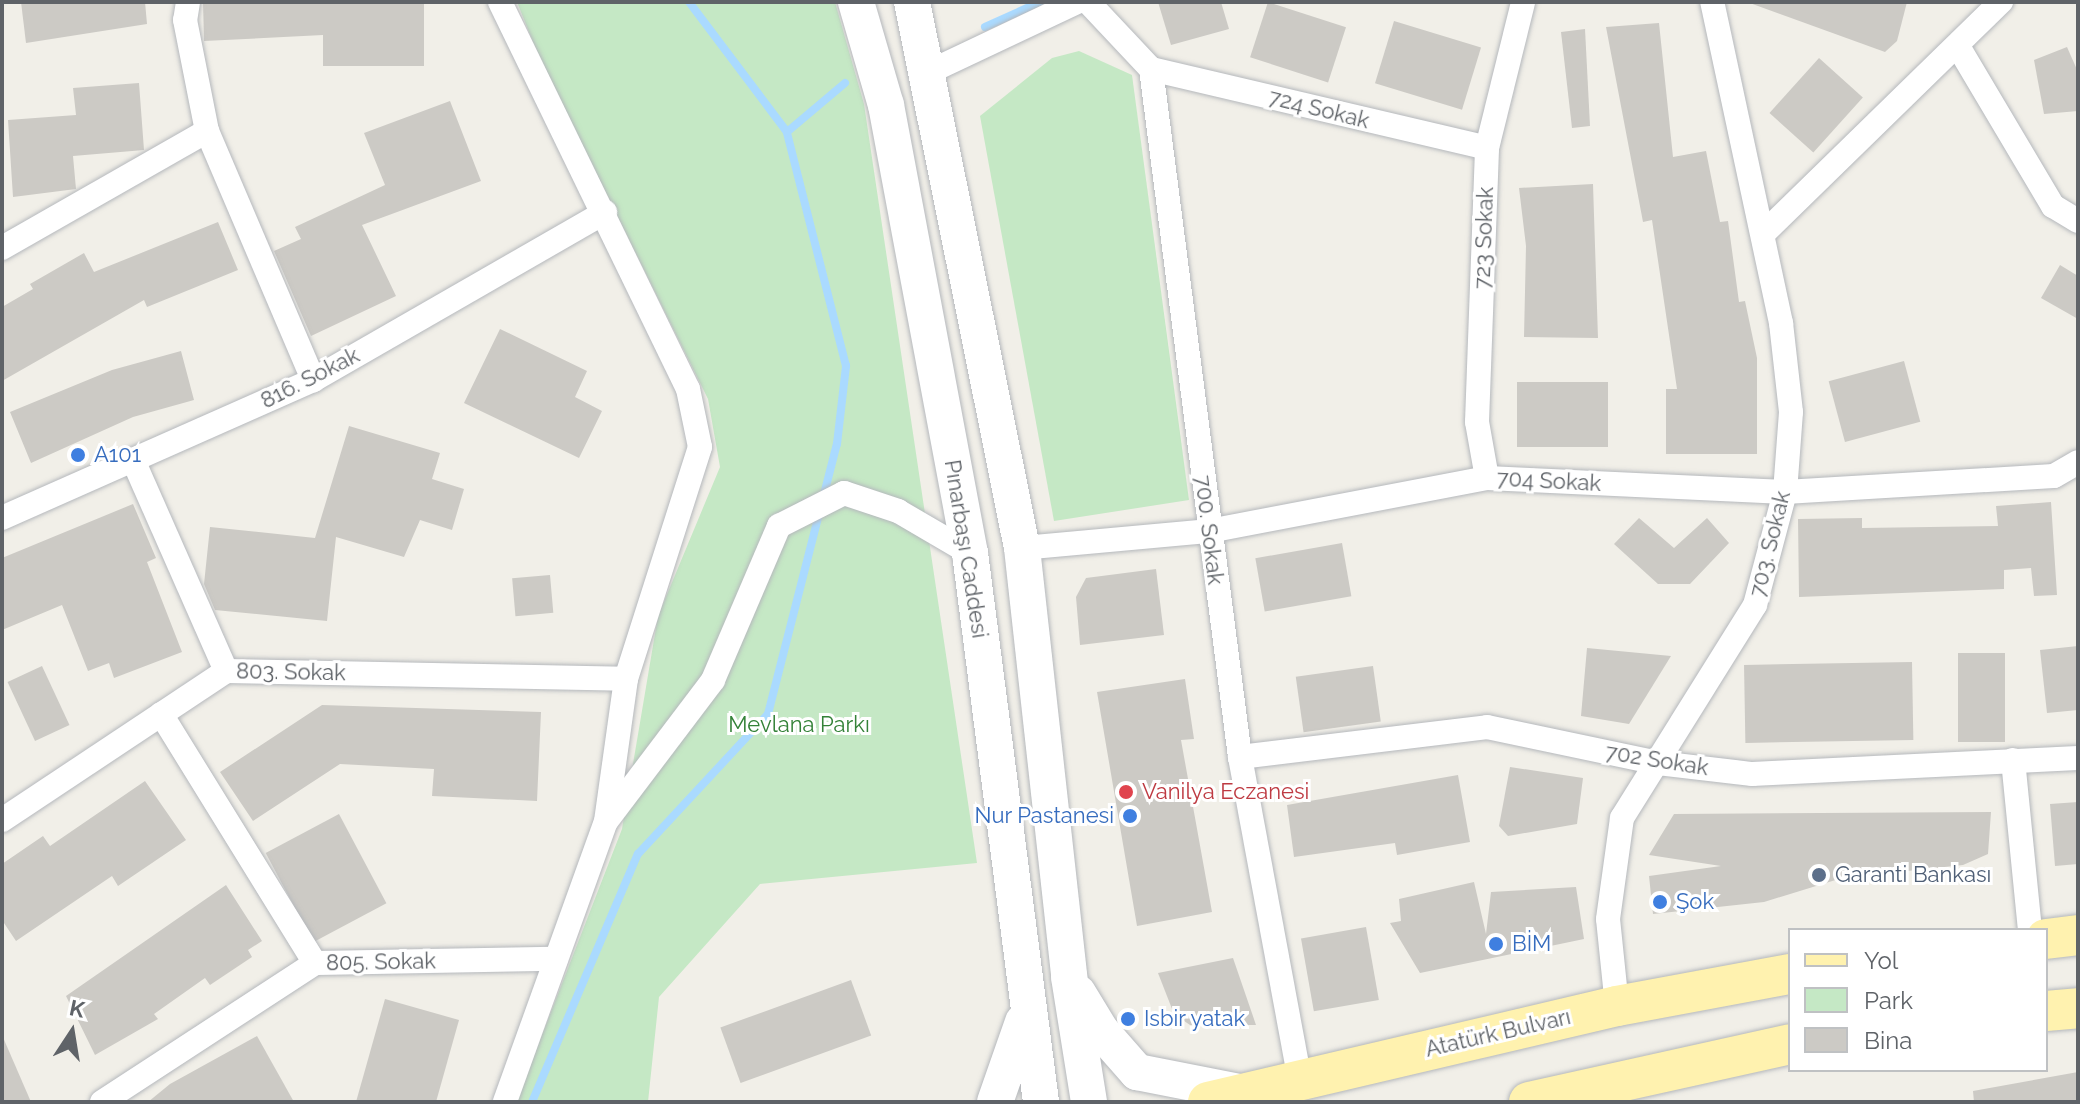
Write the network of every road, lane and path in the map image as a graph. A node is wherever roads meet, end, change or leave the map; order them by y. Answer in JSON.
{"nodes":[{"id":1,"x":188,"y":2,"type":"edge"},
{"id":2,"x":500,"y":2,"type":"edge"},
{"id":3,"x":856,"y":2,"type":"edge"},
{"id":4,"x":912,"y":2,"type":"edge"},
{"id":5,"x":1077,"y":2,"type":"edge"},
{"id":6,"x":1088,"y":2,"type":"edge"},
{"id":7,"x":1523,"y":2,"type":"edge"},
{"id":8,"x":1712,"y":2,"type":"edge"},
{"id":9,"x":2001,"y":2,"type":"edge"},
{"id":10,"x":1959,"y":48,"type":"junction"},
{"id":11,"x":1151,"y":69,"type":"junction"},
{"id":12,"x":929,"y":72,"type":"junction"},
{"id":13,"x":207,"y":131,"type":"junction"},
{"id":14,"x":1487,"y":148,"type":"junction"},
{"id":15,"x":605,"y":212,"type":"junction"},
{"id":16,"x":2078,"y":221,"type":"edge"},
{"id":17,"x":1765,"y":232,"type":"junction"},
{"id":18,"x":2,"y":248,"type":"edge"},
{"id":19,"x":313,"y":380,"type":"junction"},
{"id":20,"x":133,"y":460,"type":"junction"},
{"id":21,"x":2078,"y":462,"type":"edge"},
{"id":22,"x":1487,"y":478,"type":"junction"},
{"id":23,"x":1785,"y":492,"type":"junction"},
{"id":24,"x":2,"y":518,"type":"edge"},
{"id":25,"x":1209,"y":531,"type":"junction"},
{"id":26,"x":1022,"y":548,"type":"junction"},
{"id":27,"x":970,"y":553,"type":"junction"},
{"id":28,"x":226,"y":671,"type":"junction"},
{"id":29,"x":626,"y":679,"type":"junction"},
{"id":30,"x":161,"y":714,"type":"junction"},
{"id":31,"x":1240,"y":757,"type":"junction"},
{"id":32,"x":2078,"y":758,"type":"edge"},
{"id":33,"x":2013,"y":760,"type":"junction"},
{"id":34,"x":1658,"y":763,"type":"junction"},
{"id":35,"x":2,"y":820,"type":"edge"},
{"id":36,"x":606,"y":821,"type":"junction"},
{"id":37,"x":2030,"y":928,"type":"edge"},
{"id":38,"x":2078,"y":935,"type":"edge"},
{"id":39,"x":2048,"y":939,"type":"edge"},
{"id":40,"x":556,"y":959,"type":"junction"},
{"id":41,"x":315,"y":963,"type":"junction"},
{"id":42,"x":1788,"y":974,"type":"edge"},
{"id":43,"x":1069,"y":977,"type":"junction"},
{"id":44,"x":1027,"y":1004,"type":"junction"},
{"id":45,"x":1617,"y":1006,"type":"junction"},
{"id":46,"x":2078,"y":1008,"type":"edge"},
{"id":47,"x":2048,"y":1011,"type":"edge"},
{"id":48,"x":1788,"y":1045,"type":"edge"},
{"id":49,"x":1300,"y":1080,"type":"junction"},
{"id":50,"x":1624,"y":1091,"type":"edge"},
{"id":51,"x":1227,"y":1097,"type":"edge"},
{"id":52,"x":102,"y":1102,"type":"edge"},
{"id":53,"x":505,"y":1102,"type":"edge"},
{"id":54,"x":995,"y":1102,"type":"edge"},
{"id":55,"x":1041,"y":1102,"type":"edge"},
{"id":56,"x":1089,"y":1102,"type":"edge"},
{"id":57,"x":1529,"y":1102,"type":"edge"}],
"edges":[{"from":1,"to":13,"type":"street"},
{"from":2,"to":15,"type":"street"},
{"from":3,"to":27,"type":"street","name":"Pınarbaşı Caddesi"},
{"from":4,"to":12,"type":"street"},
{"from":5,"to":12,"type":"street"},
{"from":6,"to":11,"type":"street"},
{"from":7,"to":14,"type":"street","name":"723 Sokak"},
{"from":8,"to":17,"type":"street","name":"703. Sokak"},
{"from":9,"to":10,"type":"street"},
{"from":10,"to":16,"type":"street"},
{"from":10,"to":17,"type":"street"},
{"from":11,"to":14,"type":"street","name":"724 Sokak"},
{"from":11,"to":25,"type":"street","name":"700. Sokak"},
{"from":12,"to":26,"type":"street"},
{"from":13,"to":18,"type":"street"},
{"from":13,"to":19,"type":"street"},
{"from":14,"to":22,"type":"street","name":"723 Sokak"},
{"from":15,"to":19,"type":"street","name":"816. Sokak"},
{"from":15,"to":29,"type":"street"},
{"from":17,"to":23,"type":"street","name":"703. Sokak"},
{"from":19,"to":20,"type":"street","name":"816. Sokak"},
{"from":20,"to":24,"type":"street","name":"816. Sokak"},
{"from":20,"to":28,"type":"street"},
{"from":21,"to":23,"type":"street","name":"704 Sokak"},
{"from":22,"to":23,"type":"street","name":"704 Sokak"},
{"from":22,"to":25,"type":"street","name":"704 Sokak"},
{"from":23,"to":34,"type":"street","name":"703. Sokak"},
{"from":25,"to":26,"type":"street","name":"704 Sokak"},
{"from":25,"to":31,"type":"street","name":"700. Sokak"},
{"from":26,"to":43,"type":"street"},
{"from":27,"to":36,"type":"street"},
{"from":27,"to":44,"type":"street","name":"Pınarbaşı Caddesi"},
{"from":28,"to":29,"type":"street","name":"803. Sokak"},
{"from":28,"to":30,"type":"street","name":"803. Sokak"},
{"from":29,"to":36,"type":"street"},
{"from":30,"to":35,"type":"street","name":"803. Sokak"},
{"from":30,"to":41,"type":"street"},
{"from":31,"to":34,"type":"street","name":"702 Sokak"},
{"from":31,"to":49,"type":"street","name":"700. Sokak"},
{"from":32,"to":33,"type":"street","name":"702 Sokak"},
{"from":33,"to":34,"type":"street","name":"702 Sokak"},
{"from":33,"to":37,"type":"street"},
{"from":34,"to":45,"type":"street","name":"703. Sokak"},
{"from":36,"to":40,"type":"street"},
{"from":38,"to":39,"type":"main road"},
{"from":40,"to":41,"type":"street","name":"805. Sokak"},
{"from":40,"to":53,"type":"street"},
{"from":41,"to":52,"type":"street","name":"805. Sokak"},
{"from":42,"to":45,"type":"main road","name":"Atatürk Bulvarı"},
{"from":43,"to":51,"type":"street"},
{"from":43,"to":56,"type":"street"},
{"from":44,"to":54,"type":"street"},
{"from":44,"to":55,"type":"street","name":"Pınarbaşı Caddesi"},
{"from":45,"to":49,"type":"main road","name":"Atatürk Bulvarı"},
{"from":46,"to":47,"type":"main road"},
{"from":48,"to":50,"type":"main road"},
{"from":49,"to":51,"type":"main road","name":"Atatürk Bulvarı"},
{"from":50,"to":57,"type":"main road"}]}
